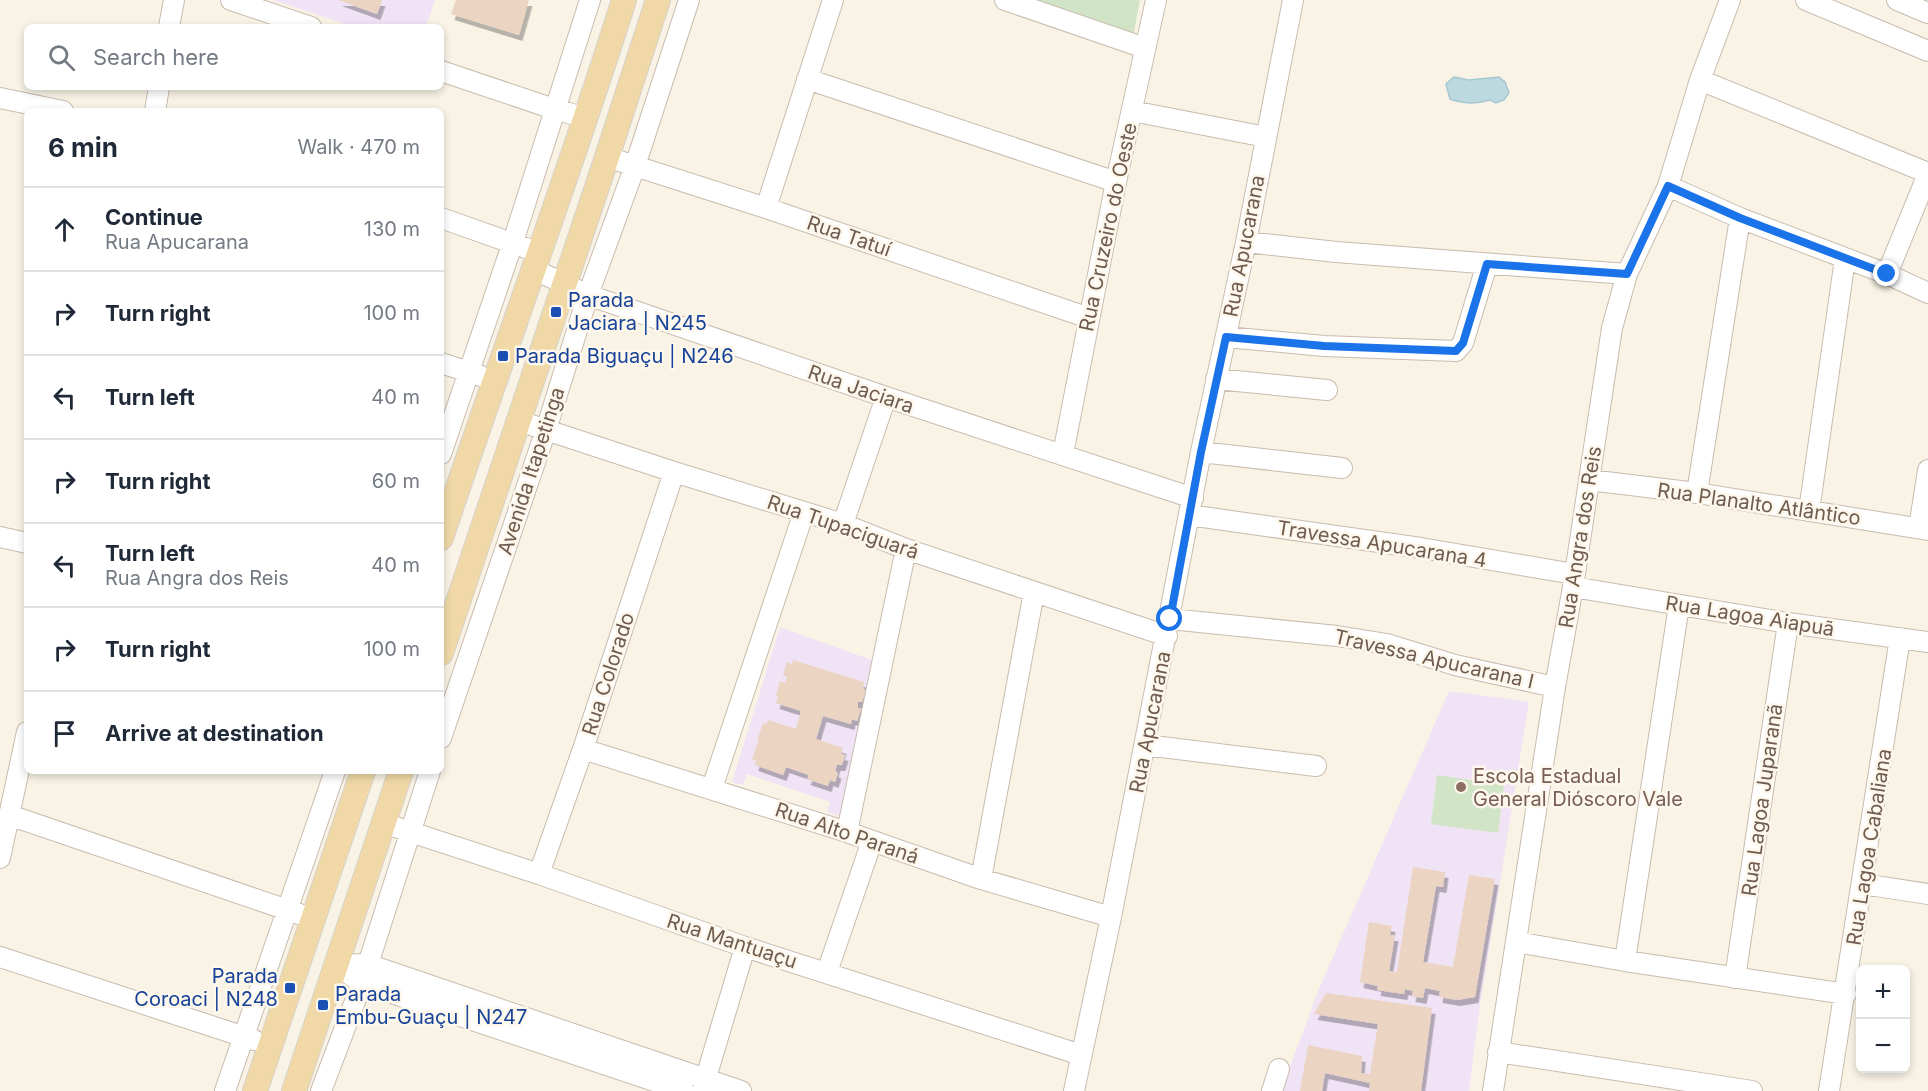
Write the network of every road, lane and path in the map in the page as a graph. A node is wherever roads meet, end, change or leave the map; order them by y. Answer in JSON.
{"nodes":[{"id":1,"x":174,"y":0,"type":"edge"},
{"id":2,"x":231,"y":0,"type":"edge"},
{"id":3,"x":590,"y":0,"type":"edge"},
{"id":4,"x":624,"y":0,"type":"edge"},
{"id":5,"x":658,"y":0,"type":"edge"},
{"id":6,"x":689,"y":0,"type":"edge"},
{"id":7,"x":833,"y":0,"type":"edge"},
{"id":8,"x":1005,"y":0,"type":"edge"},
{"id":9,"x":1156,"y":0,"type":"edge"},
{"id":10,"x":1293,"y":0,"type":"edge"},
{"id":11,"x":1731,"y":0,"type":"edge"},
{"id":12,"x":1806,"y":0,"type":"edge"},
{"id":13,"x":1897,"y":0,"type":"edge"},
{"id":14,"x":1928,"y":14,"type":"edge"},
{"id":15,"x":170,"y":24,"type":"edge"},
{"id":16,"x":302,"y":24,"type":"edge"},
{"id":17,"x":1145,"y":48,"type":"junction"},
{"id":18,"x":1928,"y":51,"type":"edge"},
{"id":19,"x":444,"y":72,"type":"edge"},
{"id":20,"x":807,"y":79,"type":"junction"},
{"id":21,"x":1700,"y":80,"type":"junction"},
{"id":22,"x":158,"y":90,"type":"edge"},
{"id":23,"x":0,"y":98,"type":"edge"},
{"id":24,"x":48,"y":108,"type":"edge"},
{"id":25,"x":156,"y":108,"type":"edge"},
{"id":26,"x":554,"y":109,"type":"junction"},
{"id":27,"x":1132,"y":111,"type":"junction"},
{"id":28,"x":586,"y":118,"type":"junction"},
{"id":29,"x":1266,"y":136,"type":"junction"},
{"id":30,"x":607,"y":157,"type":"junction"},
{"id":31,"x":635,"y":166,"type":"junction"},
{"id":32,"x":1928,"y":174,"type":"edge"},
{"id":33,"x":1116,"y":182,"type":"junction"},
{"id":34,"x":1668,"y":186,"type":"junction"},
{"id":35,"x":766,"y":208,"type":"junction"},
{"id":36,"x":1740,"y":218,"type":"junction"},
{"id":37,"x":444,"y":219,"type":"edge"},
{"id":38,"x":513,"y":242,"type":"junction"},
{"id":39,"x":1246,"y":242,"type":"junction"},
{"id":40,"x":1845,"y":259,"type":"junction"},
{"id":41,"x":537,"y":261,"type":"junction"},
{"id":42,"x":1487,"y":264,"type":"junction"},
{"id":43,"x":1627,"y":274,"type":"junction"},
{"id":44,"x":1887,"y":274,"type":"junction"},
{"id":45,"x":564,"y":285,"type":"junction"},
{"id":46,"x":1928,"y":293,"type":"edge"},
{"id":47,"x":588,"y":296,"type":"junction"},
{"id":48,"x":1089,"y":318,"type":"junction"},
{"id":49,"x":1226,"y":337,"type":"junction"},
{"id":50,"x":444,"y":364,"type":"edge"},
{"id":51,"x":468,"y":371,"type":"junction"},
{"id":52,"x":1216,"y":380,"type":"junction"},
{"id":53,"x":493,"y":381,"type":"junction"},
{"id":54,"x":1326,"y":390,"type":"dead end"},
{"id":55,"x":886,"y":398,"type":"junction"},
{"id":56,"x":519,"y":421,"type":"junction"},
{"id":57,"x":546,"y":430,"type":"junction"},
{"id":58,"x":444,"y":445,"type":"edge"},
{"id":59,"x":1201,"y":452,"type":"junction"},
{"id":60,"x":1063,"y":454,"type":"junction"},
{"id":61,"x":1342,"y":468,"type":"dead end"},
{"id":62,"x":1928,"y":470,"type":"edge"},
{"id":63,"x":674,"y":472,"type":"junction"},
{"id":64,"x":1589,"y":480,"type":"junction"},
{"id":65,"x":1697,"y":493,"type":"junction"},
{"id":66,"x":1191,"y":506,"type":"junction"},
{"id":67,"x":1809,"y":511,"type":"junction"},
{"id":68,"x":804,"y":512,"type":"junction"},
{"id":69,"x":843,"y":524,"type":"junction"},
{"id":70,"x":444,"y":529,"type":"edge"},
{"id":71,"x":1924,"y":529,"type":"edge"},
{"id":72,"x":0,"y":537,"type":"edge"},
{"id":73,"x":24,"y":542,"type":"edge"},
{"id":74,"x":906,"y":549,"type":"junction"},
{"id":75,"x":1574,"y":580,"type":"junction"},
{"id":76,"x":1034,"y":592,"type":"junction"},
{"id":77,"x":1679,"y":604,"type":"junction"},
{"id":78,"x":1788,"y":623,"type":"junction"},
{"id":79,"x":1168,"y":628,"type":"junction"},
{"id":80,"x":1900,"y":638,"type":"junction"},
{"id":81,"x":1928,"y":642,"type":"edge"},
{"id":82,"x":444,"y":644,"type":"edge"},
{"id":83,"x":1556,"y":687,"type":"junction"},
{"id":84,"x":444,"y":729,"type":"edge"},
{"id":85,"x":1145,"y":745,"type":"junction"},
{"id":86,"x":24,"y":746,"type":"edge"},
{"id":87,"x":583,"y":748,"type":"junction"},
{"id":88,"x":1316,"y":766,"type":"dead end"},
{"id":89,"x":332,"y":774,"type":"edge"},
{"id":90,"x":400,"y":774,"type":"edge"},
{"id":91,"x":429,"y":774,"type":"edge"},
{"id":92,"x":362,"y":776,"type":"edge"},
{"id":93,"x":712,"y":788,"type":"junction"},
{"id":94,"x":9,"y":815,"type":"junction"},
{"id":95,"x":383,"y":823,"type":"junction"},
{"id":96,"x":409,"y":832,"type":"junction"},
{"id":97,"x":847,"y":832,"type":"junction"},
{"id":98,"x":872,"y":841,"type":"junction"},
{"id":99,"x":0,"y":858,"type":"edge"},
{"id":100,"x":539,"y":874,"type":"junction"},
{"id":101,"x":981,"y":879,"type":"junction"},
{"id":102,"x":1863,"y":884,"type":"junction"},
{"id":103,"x":1928,"y":894,"type":"edge"},
{"id":104,"x":287,"y":908,"type":"junction"},
{"id":105,"x":1111,"y":917,"type":"junction"},
{"id":106,"x":314,"y":919,"type":"junction"},
{"id":107,"x":1516,"y":942,"type":"junction"},
{"id":108,"x":745,"y":947,"type":"junction"},
{"id":109,"x":302,"y":953,"type":"junction"},
{"id":110,"x":0,"y":957,"type":"edge"},
{"id":111,"x":1625,"y":962,"type":"junction"},
{"id":112,"x":336,"y":965,"type":"junction"},
{"id":113,"x":827,"y":972,"type":"junction"},
{"id":114,"x":365,"y":973,"type":"junction"},
{"id":115,"x":1735,"y":978,"type":"junction"},
{"id":116,"x":1846,"y":994,"type":"junction"},
{"id":117,"x":244,"y":1037,"type":"junction"},
{"id":118,"x":269,"y":1046,"type":"junction"},
{"id":119,"x":1498,"y":1052,"type":"junction"},
{"id":120,"x":1081,"y":1055,"type":"junction"},
{"id":121,"x":1279,"y":1069,"type":"dead end"},
{"id":122,"x":704,"y":1085,"type":"edge"},
{"id":123,"x":257,"y":1090,"type":"edge"},
{"id":124,"x":1079,"y":1090,"type":"edge"},
{"id":125,"x":225,"y":1091,"type":"edge"},
{"id":126,"x":294,"y":1091,"type":"edge"},
{"id":127,"x":321,"y":1091,"type":"edge"},
{"id":128,"x":684,"y":1091,"type":"edge"},
{"id":129,"x":741,"y":1091,"type":"edge"},
{"id":130,"x":1272,"y":1091,"type":"edge"},
{"id":131,"x":1493,"y":1091,"type":"edge"},
{"id":132,"x":1752,"y":1091,"type":"edge"},
{"id":133,"x":1829,"y":1091,"type":"edge"}],
"edges":[{"from":1,"to":15,"type":"street"},
{"from":2,"to":16,"type":"street"},
{"from":3,"to":26,"type":"street"},
{"from":4,"to":28,"type":"main road"},
{"from":5,"to":30,"type":"main road","name":"Avenida Itapetinga"},
{"from":6,"to":31,"type":"street","name":"Avenida Itapetinga"},
{"from":7,"to":20,"type":"street"},
{"from":8,"to":17,"type":"street"},
{"from":9,"to":17,"type":"street","name":"Rua Cruzeiro do Oeste"},
{"from":10,"to":29,"type":"street","name":"Rua Apucarana"},
{"from":11,"to":21,"type":"street","name":"Rua Angra dos Reis"},
{"from":12,"to":18,"type":"street"},
{"from":13,"to":14,"type":"street"},
{"from":17,"to":27,"type":"street","name":"Rua Cruzeiro do Oeste"},
{"from":19,"to":26,"type":"street"},
{"from":20,"to":33,"type":"street"},
{"from":20,"to":35,"type":"street"},
{"from":21,"to":32,"type":"street"},
{"from":21,"to":34,"type":"street","name":"Rua Angra dos Reis"},
{"from":22,"to":25,"type":"street"},
{"from":23,"to":24,"type":"street"},
{"from":26,"to":28,"type":"street"},
{"from":26,"to":38,"type":"street"},
{"from":27,"to":29,"type":"street"},
{"from":27,"to":33,"type":"street","name":"Rua Cruzeiro do Oeste"},
{"from":28,"to":41,"type":"main road"},
{"from":29,"to":39,"type":"street","name":"Rua Apucarana"},
{"from":30,"to":31,"type":"street","name":"Rua Tatuí"},
{"from":30,"to":45,"type":"main road","name":"Avenida Itapetinga"},
{"from":31,"to":35,"type":"street","name":"Rua Tatuí"},
{"from":31,"to":47,"type":"street","name":"Avenida Itapetinga"},
{"from":32,"to":44,"type":"street"},
{"from":33,"to":48,"type":"street","name":"Rua Cruzeiro do Oeste"},
{"from":34,"to":36,"type":"street"},
{"from":34,"to":43,"type":"street","name":"Rua Angra dos Reis"},
{"from":35,"to":48,"type":"street","name":"Rua Tatuí"},
{"from":36,"to":40,"type":"street"},
{"from":36,"to":65,"type":"street"},
{"from":37,"to":38,"type":"street","name":"Rua Jaciara"},
{"from":38,"to":41,"type":"street","name":"Rua Jaciara"},
{"from":38,"to":51,"type":"street"},
{"from":39,"to":42,"type":"street"},
{"from":39,"to":49,"type":"street","name":"Rua Apucarana"},
{"from":40,"to":44,"type":"street"},
{"from":40,"to":67,"type":"street"},
{"from":41,"to":45,"type":"street","name":"Rua Jaciara"},
{"from":41,"to":53,"type":"main road"},
{"from":42,"to":43,"type":"street"},
{"from":42,"to":49,"type":"street"},
{"from":43,"to":64,"type":"street","name":"Rua Angra dos Reis"},
{"from":44,"to":46,"type":"street"},
{"from":45,"to":47,"type":"street","name":"Rua Jaciara"},
{"from":45,"to":56,"type":"main road","name":"Avenida Itapetinga"},
{"from":47,"to":55,"type":"street","name":"Rua Jaciara"},
{"from":47,"to":57,"type":"street","name":"Avenida Itapetinga"},
{"from":48,"to":60,"type":"street","name":"Rua Cruzeiro do Oeste"},
{"from":49,"to":52,"type":"street","name":"Rua Apucarana"},
{"from":50,"to":51,"type":"street"},
{"from":51,"to":53,"type":"street"},
{"from":51,"to":58,"type":"street"},
{"from":52,"to":54,"type":"street"},
{"from":52,"to":59,"type":"street","name":"Rua Apucarana"},
{"from":53,"to":70,"type":"main road"},
{"from":55,"to":60,"type":"street","name":"Rua Jaciara"},
{"from":55,"to":69,"type":"street"},
{"from":56,"to":57,"type":"street","name":"Rua Tupaciguará"},
{"from":56,"to":82,"type":"main road","name":"Avenida Itapetinga"},
{"from":57,"to":63,"type":"street","name":"Rua Tupaciguará"},
{"from":57,"to":84,"type":"street","name":"Avenida Itapetinga"},
{"from":59,"to":61,"type":"street"},
{"from":59,"to":66,"type":"street","name":"Rua Apucarana"},
{"from":60,"to":66,"type":"street","name":"Rua Jaciara"},
{"from":62,"to":71,"type":"street"},
{"from":63,"to":68,"type":"street","name":"Rua Tupaciguará"},
{"from":63,"to":87,"type":"street","name":"Rua Colorado"},
{"from":64,"to":65,"type":"street","name":"Rua Planalto Atlântico"},
{"from":64,"to":75,"type":"street","name":"Rua Angra dos Reis"},
{"from":65,"to":67,"type":"street","name":"Rua Planalto Atlântico"},
{"from":66,"to":75,"type":"street","name":"Travessa Apucarana 4"},
{"from":66,"to":79,"type":"street","name":"Rua Apucarana"},
{"from":67,"to":71,"type":"street","name":"Rua Planalto Atlântico"},
{"from":68,"to":69,"type":"street","name":"Rua Tupaciguará"},
{"from":68,"to":93,"type":"street"},
{"from":69,"to":74,"type":"street","name":"Rua Tupaciguará"},
{"from":72,"to":73,"type":"street"},
{"from":74,"to":76,"type":"street","name":"Rua Tupaciguará"},
{"from":74,"to":97,"type":"street"},
{"from":75,"to":77,"type":"street","name":"Rua Lagoa Aiapuã"},
{"from":75,"to":83,"type":"street","name":"Rua Angra dos Reis"},
{"from":76,"to":79,"type":"street","name":"Rua Tupaciguará"},
{"from":76,"to":101,"type":"street"},
{"from":77,"to":78,"type":"street","name":"Rua Lagoa Aiapuã"},
{"from":77,"to":111,"type":"street"},
{"from":78,"to":80,"type":"street","name":"Rua Lagoa Aiapuã"},
{"from":78,"to":115,"type":"street","name":"Rua Lagoa Juparanã"},
{"from":79,"to":83,"type":"street","name":"Travessa Apucarana I"},
{"from":79,"to":85,"type":"street","name":"Rua Apucarana"},
{"from":80,"to":81,"type":"street","name":"Rua Lagoa Aiapuã"},
{"from":80,"to":102,"type":"street","name":"Rua Lagoa Cabaliana"},
{"from":83,"to":107,"type":"street","name":"Rua Angra dos Reis"},
{"from":85,"to":88,"type":"street"},
{"from":85,"to":105,"type":"street","name":"Rua Apucarana"},
{"from":86,"to":94,"type":"street"},
{"from":87,"to":93,"type":"street","name":"Rua Alto Paraná"},
{"from":87,"to":100,"type":"street","name":"Rua Colorado"},
{"from":89,"to":104,"type":"street"},
{"from":90,"to":95,"type":"main road"},
{"from":91,"to":96,"type":"street"},
{"from":92,"to":106,"type":"main road"},
{"from":93,"to":97,"type":"street","name":"Rua Alto Paraná"},
{"from":94,"to":99,"type":"street"},
{"from":94,"to":104,"type":"street"},
{"from":95,"to":96,"type":"street","name":"Rua Mantuaçu"},
{"from":95,"to":112,"type":"main road"},
{"from":96,"to":100,"type":"street","name":"Rua Mantuaçu"},
{"from":96,"to":114,"type":"street"},
{"from":97,"to":98,"type":"street","name":"Rua Alto Paraná"},
{"from":98,"to":101,"type":"street","name":"Rua Alto Paraná"},
{"from":98,"to":113,"type":"street"},
{"from":100,"to":108,"type":"street","name":"Rua Mantuaçu"},
{"from":101,"to":105,"type":"street","name":"Rua Alto Paraná"},
{"from":102,"to":103,"type":"street"},
{"from":102,"to":116,"type":"street","name":"Rua Lagoa Cabaliana"},
{"from":104,"to":106,"type":"street"},
{"from":104,"to":117,"type":"street"},
{"from":105,"to":120,"type":"street","name":"Rua Apucarana"},
{"from":106,"to":109,"type":"main road"},
{"from":107,"to":111,"type":"street"},
{"from":107,"to":119,"type":"street","name":"Rua Angra dos Reis"},
{"from":108,"to":113,"type":"street","name":"Rua Mantuaçu"},
{"from":108,"to":122,"type":"street"},
{"from":109,"to":112,"type":"main road"},
{"from":109,"to":118,"type":"main road"},
{"from":110,"to":117,"type":"street"},
{"from":111,"to":115,"type":"street"},
{"from":112,"to":114,"type":"street"},
{"from":112,"to":126,"type":"main road"},
{"from":113,"to":120,"type":"street","name":"Rua Mantuaçu"},
{"from":114,"to":122,"type":"street"},
{"from":114,"to":127,"type":"street"},
{"from":114,"to":128,"type":"street"},
{"from":115,"to":116,"type":"street"},
{"from":116,"to":133,"type":"street","name":"Rua Lagoa Cabaliana"},
{"from":117,"to":118,"type":"street"},
{"from":117,"to":125,"type":"street"},
{"from":118,"to":123,"type":"main road"},
{"from":119,"to":131,"type":"street","name":"Rua Angra dos Reis"},
{"from":119,"to":132,"type":"street"},
{"from":120,"to":124,"type":"street","name":"Rua Apucarana"},
{"from":121,"to":130,"type":"street"},
{"from":122,"to":129,"type":"street"}]}
